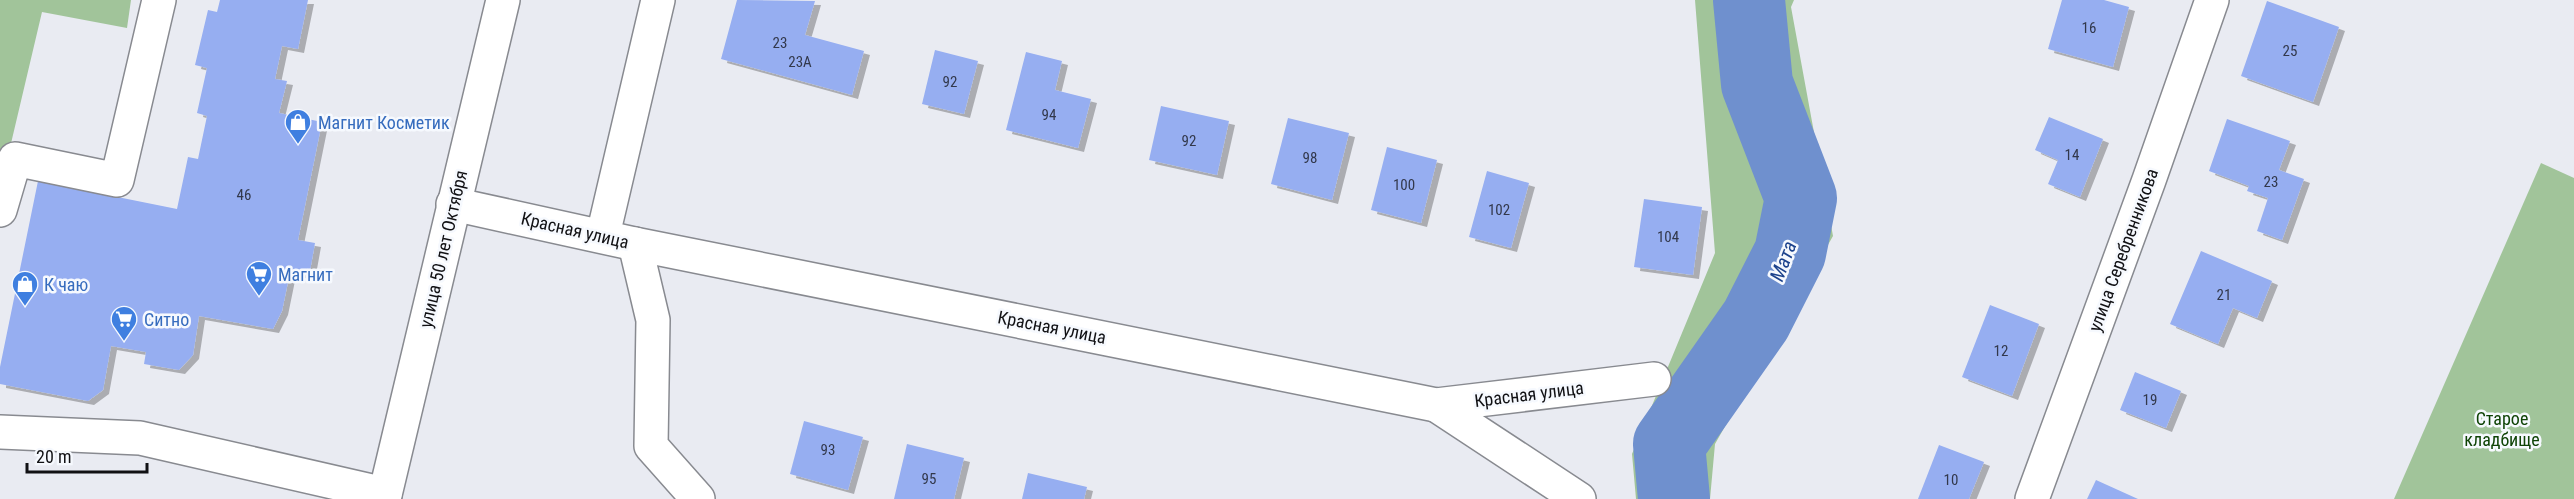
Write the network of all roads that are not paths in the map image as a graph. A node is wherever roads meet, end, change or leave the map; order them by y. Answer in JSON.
{"nodes":[{"id":1,"x":159,"y":0,"type":"edge"},
{"id":2,"x":503,"y":0,"type":"edge"},
{"id":3,"x":658,"y":0,"type":"edge"},
{"id":4,"x":2212,"y":0,"type":"edge"},
{"id":5,"x":453,"y":204,"type":"junction"},
{"id":6,"x":0,"y":210,"type":"edge"},
{"id":7,"x":603,"y":235,"type":"junction"},
{"id":8,"x":635,"y":244,"type":"junction"},
{"id":9,"x":1654,"y":379,"type":"dead end"},
{"id":10,"x":1436,"y":405,"type":"junction"},
{"id":11,"x":0,"y":432,"type":"edge"},
{"id":12,"x":384,"y":496,"type":"edge"},
{"id":13,"x":698,"y":499,"type":"edge"},
{"id":14,"x":1579,"y":499,"type":"edge"},
{"id":15,"x":2032,"y":499,"type":"edge"}],
"edges":[{"from":1,"to":6,"type":"street"},
{"from":2,"to":5,"type":"street","name":"улица 50 лет Октября"},
{"from":3,"to":7,"type":"street"},
{"from":4,"to":15,"type":"street","name":"улица Серебренникова"},
{"from":5,"to":7,"type":"street","name":"Красная улица"},
{"from":5,"to":12,"type":"street","name":"улица 50 лет Октября"},
{"from":7,"to":8,"type":"street","name":"Красная улица"},
{"from":8,"to":10,"type":"street","name":"Красная улица"},
{"from":8,"to":13,"type":"street"},
{"from":9,"to":10,"type":"street","name":"Красная улица"},
{"from":10,"to":14,"type":"street"},
{"from":11,"to":12,"type":"street"}]}
